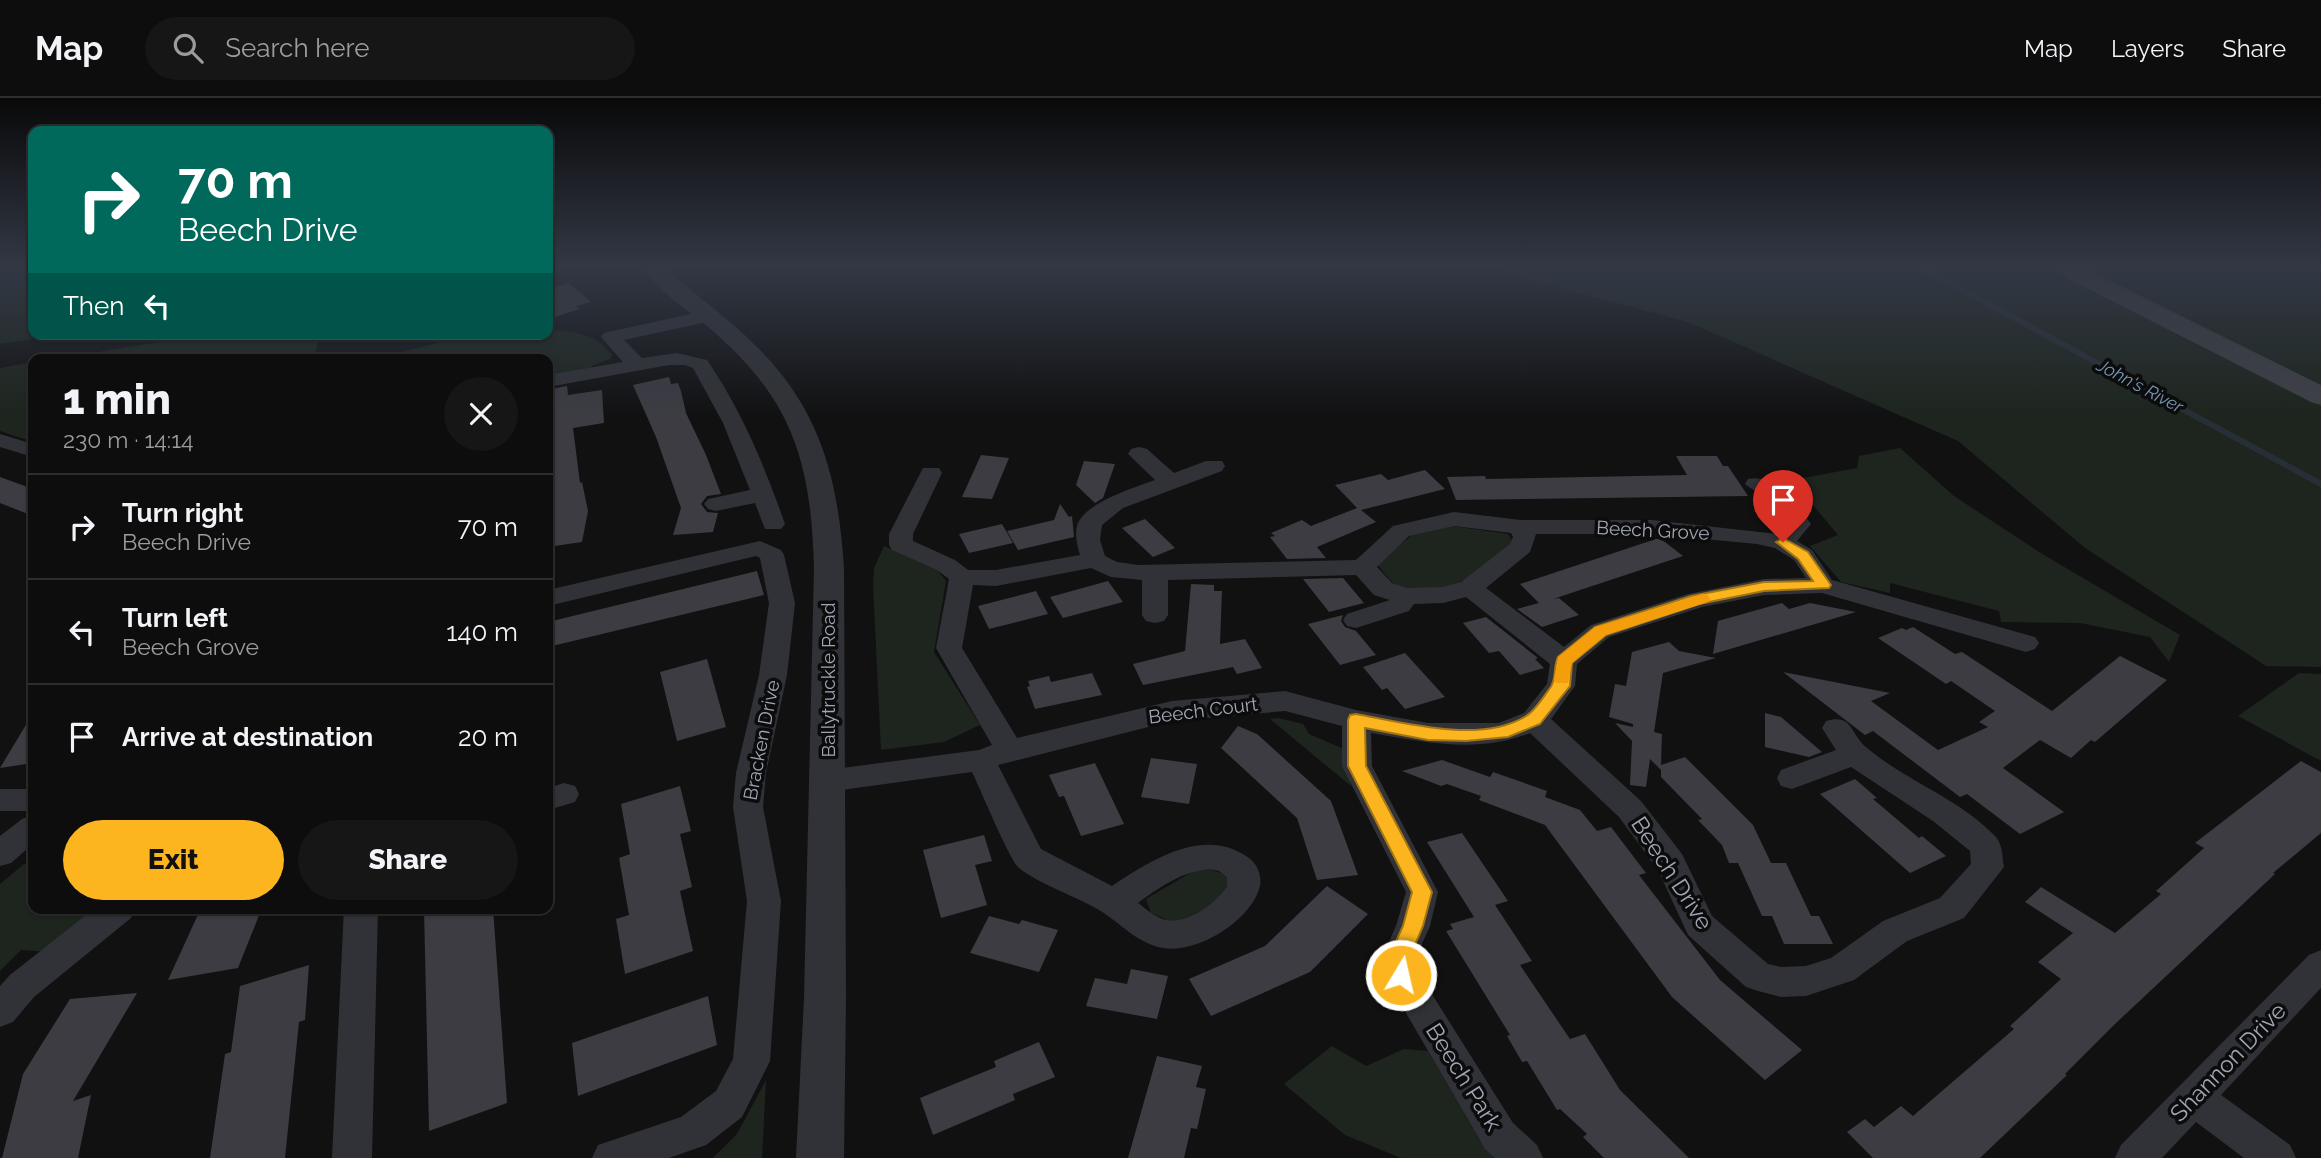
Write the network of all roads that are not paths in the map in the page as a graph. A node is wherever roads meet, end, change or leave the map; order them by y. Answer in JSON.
{"nodes":[{"id":1,"x":702,"y":317,"type":"edge"},
{"id":2,"x":711,"y":317,"type":"edge"},
{"id":3,"x":2165,"y":317,"type":"edge"},
{"id":4,"x":637,"y":365,"type":"junction"},
{"id":5,"x":553,"y":380,"type":"edge"},
{"id":6,"x":2321,"y":396,"type":"edge"},
{"id":7,"x":0,"y":440,"type":"edge"},
{"id":8,"x":28,"y":449,"type":"edge"},
{"id":9,"x":1139,"y":454,"type":"dead end"},
{"id":10,"x":1214,"y":466,"type":"dead end"},
{"id":11,"x":931,"y":472,"type":"dead end"},
{"id":12,"x":1170,"y":482,"type":"junction"},
{"id":13,"x":1756,"y":484,"type":"dead end"},
{"id":14,"x":764,"y":494,"type":"junction"},
{"id":15,"x":716,"y":504,"type":"dead end"},
{"id":16,"x":774,"y":524,"type":"dead end"},
{"id":17,"x":1521,"y":527,"type":"junction"},
{"id":18,"x":1783,"y":542,"type":"junction"},
{"id":19,"x":1094,"y":560,"type":"junction"},
{"id":20,"x":1363,"y":567,"type":"junction"},
{"id":21,"x":1155,"y":573,"type":"junction"},
{"id":22,"x":962,"y":577,"type":"junction"},
{"id":23,"x":1823,"y":585,"type":"junction"},
{"id":24,"x":1470,"y":588,"type":"junction"},
{"id":25,"x":1406,"y":596,"type":"junction"},
{"id":26,"x":553,"y":597,"type":"edge"},
{"id":27,"x":1155,"y":615,"type":"dead end"},
{"id":28,"x":1356,"y":620,"type":"dead end"},
{"id":29,"x":2026,"y":643,"type":"dead end"},
{"id":30,"x":1564,"y":661,"type":"junction"},
{"id":31,"x":1356,"y":720,"type":"junction"},
{"id":32,"x":1534,"y":720,"type":"junction"},
{"id":33,"x":1836,"y":728,"type":"dead end"},
{"id":34,"x":1854,"y":754,"type":"junction"},
{"id":35,"x":995,"y":755,"type":"junction"},
{"id":36,"x":1791,"y":778,"type":"dead end"},
{"id":37,"x":827,"y":780,"type":"junction"},
{"id":38,"x":0,"y":800,"type":"edge"},
{"id":39,"x":28,"y":800,"type":"edge"},
{"id":40,"x":28,"y":831,"type":"edge"},
{"id":41,"x":0,"y":854,"type":"edge"},
{"id":42,"x":1113,"y":902,"type":"dead end"},
{"id":43,"x":112,"y":914,"type":"edge"},
{"id":44,"x":361,"y":914,"type":"edge"},
{"id":45,"x":2321,"y":965,"type":"edge"},
{"id":46,"x":0,"y":1011,"type":"edge"},
{"id":47,"x":2194,"y":1098,"type":"junction"},
{"id":48,"x":352,"y":1158,"type":"edge"},
{"id":49,"x":612,"y":1158,"type":"edge"},
{"id":50,"x":820,"y":1158,"type":"edge"},
{"id":51,"x":1523,"y":1158,"type":"edge"},
{"id":52,"x":2135,"y":1158,"type":"edge"},
{"id":53,"x":2276,"y":1158,"type":"edge"}],
"edges":[{"from":1,"to":4,"type":"street"},
{"from":2,"to":37,"type":"street","name":"Ballytruckle Road"},
{"from":3,"to":6,"type":"main road"},
{"from":4,"to":5,"type":"street"},
{"from":4,"to":14,"type":"street"},
{"from":7,"to":8,"type":"street"},
{"from":9,"to":12,"type":"street"},
{"from":10,"to":12,"type":"street"},
{"from":11,"to":22,"type":"street"},
{"from":12,"to":19,"type":"street"},
{"from":13,"to":18,"type":"street"},
{"from":14,"to":15,"type":"street"},
{"from":14,"to":16,"type":"street"},
{"from":17,"to":18,"type":"street","name":"Beech Grove"},
{"from":17,"to":20,"type":"street","name":"Beech Grove"},
{"from":17,"to":24,"type":"street"},
{"from":18,"to":23,"type":"street"},
{"from":19,"to":21,"type":"street"},
{"from":19,"to":22,"type":"street"},
{"from":20,"to":21,"type":"street"},
{"from":20,"to":25,"type":"street"},
{"from":21,"to":27,"type":"street"},
{"from":22,"to":35,"type":"street"},
{"from":23,"to":29,"type":"street"},
{"from":23,"to":30,"type":"street"},
{"from":24,"to":25,"type":"street"},
{"from":24,"to":30,"type":"street"},
{"from":25,"to":28,"type":"street"},
{"from":26,"to":49,"type":"street","name":"Bracken Drive"},
{"from":30,"to":32,"type":"street"},
{"from":31,"to":32,"type":"street"},
{"from":31,"to":35,"type":"street","name":"Beech Court"},
{"from":31,"to":51,"type":"street","name":"Beech Park"},
{"from":32,"to":34,"type":"street","name":"Beech Drive"},
{"from":33,"to":34,"type":"street","name":"Beech Drive"},
{"from":34,"to":36,"type":"street"},
{"from":35,"to":37,"type":"street","name":"Beech Court"},
{"from":35,"to":42,"type":"street"},
{"from":37,"to":50,"type":"street","name":"Ballytruckle Road"},
{"from":38,"to":39,"type":"street"},
{"from":40,"to":41,"type":"street"},
{"from":43,"to":46,"type":"street"},
{"from":44,"to":48,"type":"street"},
{"from":45,"to":47,"type":"street","name":"Shannon Drive"},
{"from":47,"to":52,"type":"street","name":"Shannon Drive"},
{"from":47,"to":53,"type":"street"}]}
